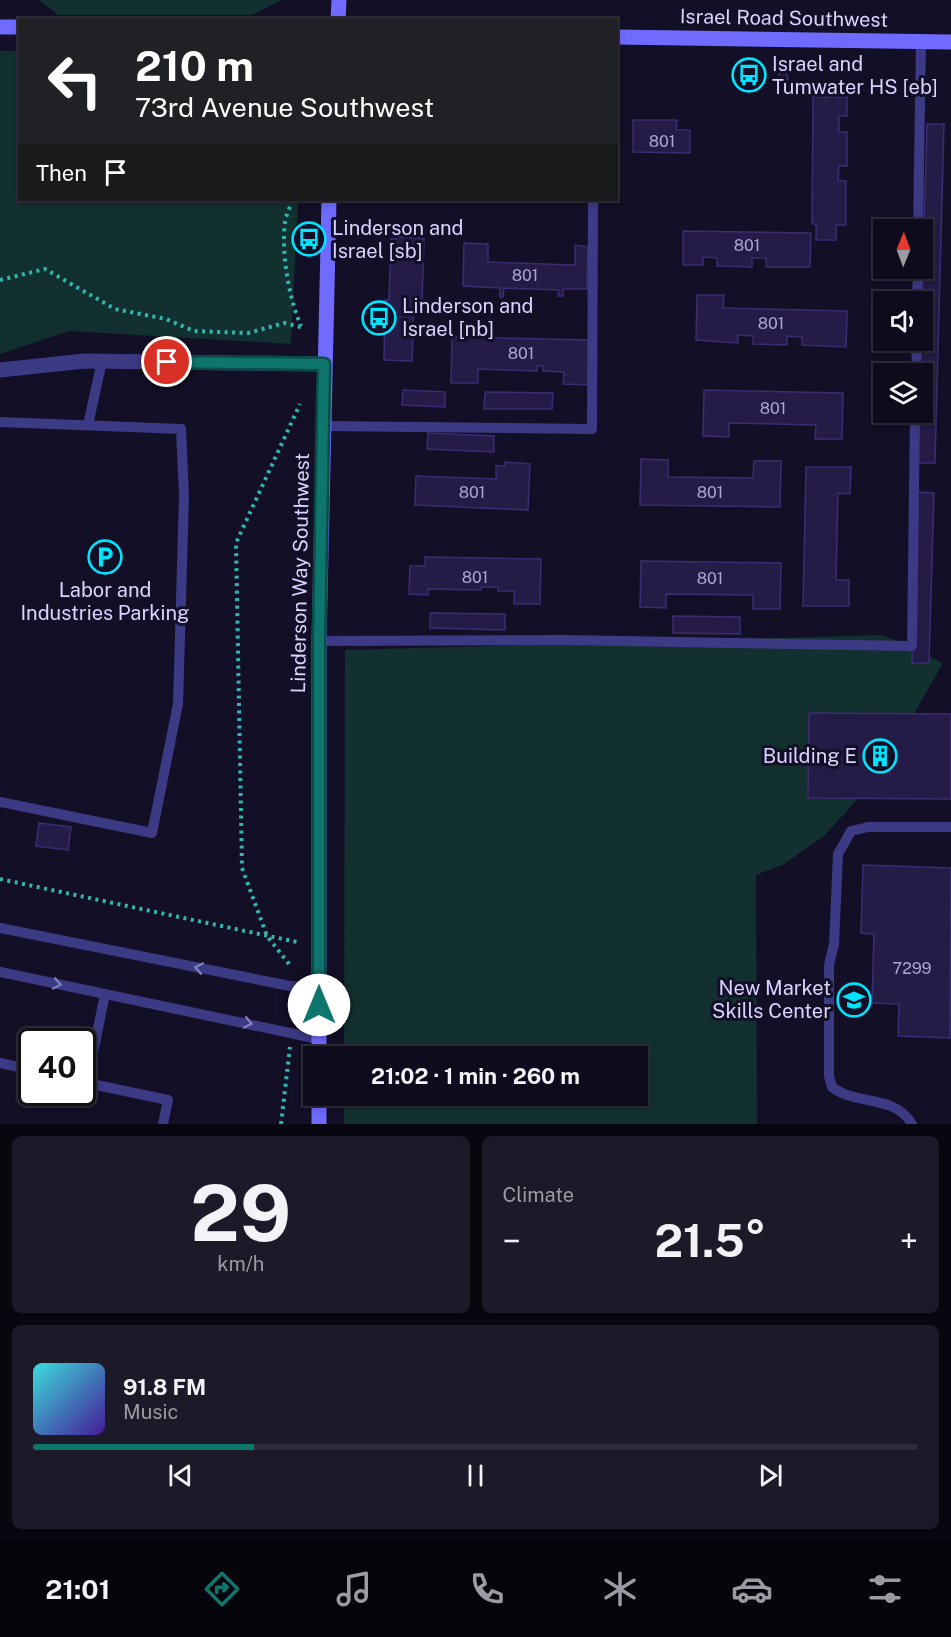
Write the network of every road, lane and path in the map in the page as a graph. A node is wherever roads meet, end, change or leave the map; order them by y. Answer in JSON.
{"nodes":[{"id":1,"x":339,"y":0,"type":"edge"},
{"id":2,"x":338,"y":18,"type":"edge"},
{"id":3,"x":0,"y":27,"type":"edge"},
{"id":4,"x":18,"y":27,"type":"edge"},
{"id":5,"x":618,"y":37,"type":"edge"},
{"id":6,"x":921,"y":41,"type":"junction"},
{"id":7,"x":951,"y":42,"type":"edge"},
{"id":8,"x":293,"y":201,"type":"edge"},
{"id":9,"x":329,"y":201,"type":"edge"},
{"id":10,"x":593,"y":201,"type":"edge"},
{"id":11,"x":918,"y":219,"type":"edge"},
{"id":12,"x":0,"y":280,"type":"edge"},
{"id":13,"x":102,"y":361,"type":"junction"},
{"id":14,"x":324,"y":364,"type":"junction"},
{"id":15,"x":0,"y":370,"type":"edge"},
{"id":16,"x":300,"y":404,"type":"dead end"},
{"id":17,"x":0,"y":422,"type":"edge"},
{"id":18,"x":915,"y":423,"type":"edge"},
{"id":19,"x":88,"y":426,"type":"junction"},
{"id":20,"x":323,"y":426,"type":"junction"},
{"id":21,"x":319,"y":641,"type":"junction"},
{"id":22,"x":0,"y":802,"type":"edge"},
{"id":23,"x":951,"y":827,"type":"edge"},
{"id":24,"x":0,"y":879,"type":"edge"},
{"id":25,"x":0,"y":927,"type":"edge"},
{"id":26,"x":267,"y":936,"type":"junction"},
{"id":27,"x":297,"y":942,"type":"dead end"},
{"id":28,"x":290,"y":964,"type":"dead end"},
{"id":29,"x":0,"y":972,"type":"edge"},
{"id":30,"x":319,"y":987,"type":"junction"},
{"id":31,"x":105,"y":994,"type":"junction"},
{"id":32,"x":96,"y":1034,"type":"edge"},
{"id":33,"x":319,"y":1039,"type":"junction"},
{"id":34,"x":291,"y":1040,"type":"dead end"},
{"id":35,"x":319,"y":1046,"type":"edge"},
{"id":36,"x":0,"y":1064,"type":"edge"},
{"id":37,"x":18,"y":1068,"type":"edge"},
{"id":38,"x":96,"y":1084,"type":"edge"},
{"id":39,"x":319,"y":1106,"type":"edge"},
{"id":40,"x":164,"y":1124,"type":"edge"},
{"id":41,"x":281,"y":1124,"type":"edge"},
{"id":42,"x":319,"y":1124,"type":"edge"},
{"id":43,"x":912,"y":1124,"type":"edge"}],
"edges":[{"from":1,"to":2,"type":"street"},
{"from":3,"to":4,"type":"street"},
{"from":5,"to":6,"type":"street","name":"Israel Road Southwest"},
{"from":6,"to":7,"type":"street","name":"Israel Road Southwest"},
{"from":6,"to":11,"type":"lane"},
{"from":8,"to":12,"type":"path"},
{"from":9,"to":14,"type":"street","name":"Linderson Way Southwest"},
{"from":10,"to":20,"type":"lane"},
{"from":13,"to":14,"type":"street"},
{"from":13,"to":15,"type":"street"},
{"from":13,"to":19,"type":"lane"},
{"from":14,"to":20,"type":"street","name":"Linderson Way Southwest"},
{"from":16,"to":26,"type":"path"},
{"from":17,"to":19,"type":"lane"},
{"from":18,"to":21,"type":"lane"},
{"from":19,"to":22,"type":"lane"},
{"from":20,"to":21,"type":"street","name":"Linderson Way Southwest"},
{"from":21,"to":30,"type":"street","name":"Linderson Way Southwest"},
{"from":23,"to":43,"type":"lane"},
{"from":24,"to":26,"type":"path"},
{"from":30,"to":25,"type":"lane","one_way":true},
{"from":26,"to":27,"type":"path"},
{"from":26,"to":28,"type":"path"},
{"from":29,"to":31,"type":"lane","one_way":true},
{"from":30,"to":33,"type":"street","name":"Linderson Way Southwest"},
{"from":31,"to":32,"type":"lane"},
{"from":31,"to":33,"type":"lane","one_way":true},
{"from":33,"to":35,"type":"street","name":"Linderson Way Southwest"},
{"from":34,"to":41,"type":"path"},
{"from":36,"to":37,"type":"lane"},
{"from":38,"to":40,"type":"lane"},
{"from":39,"to":42,"type":"street"}]}
